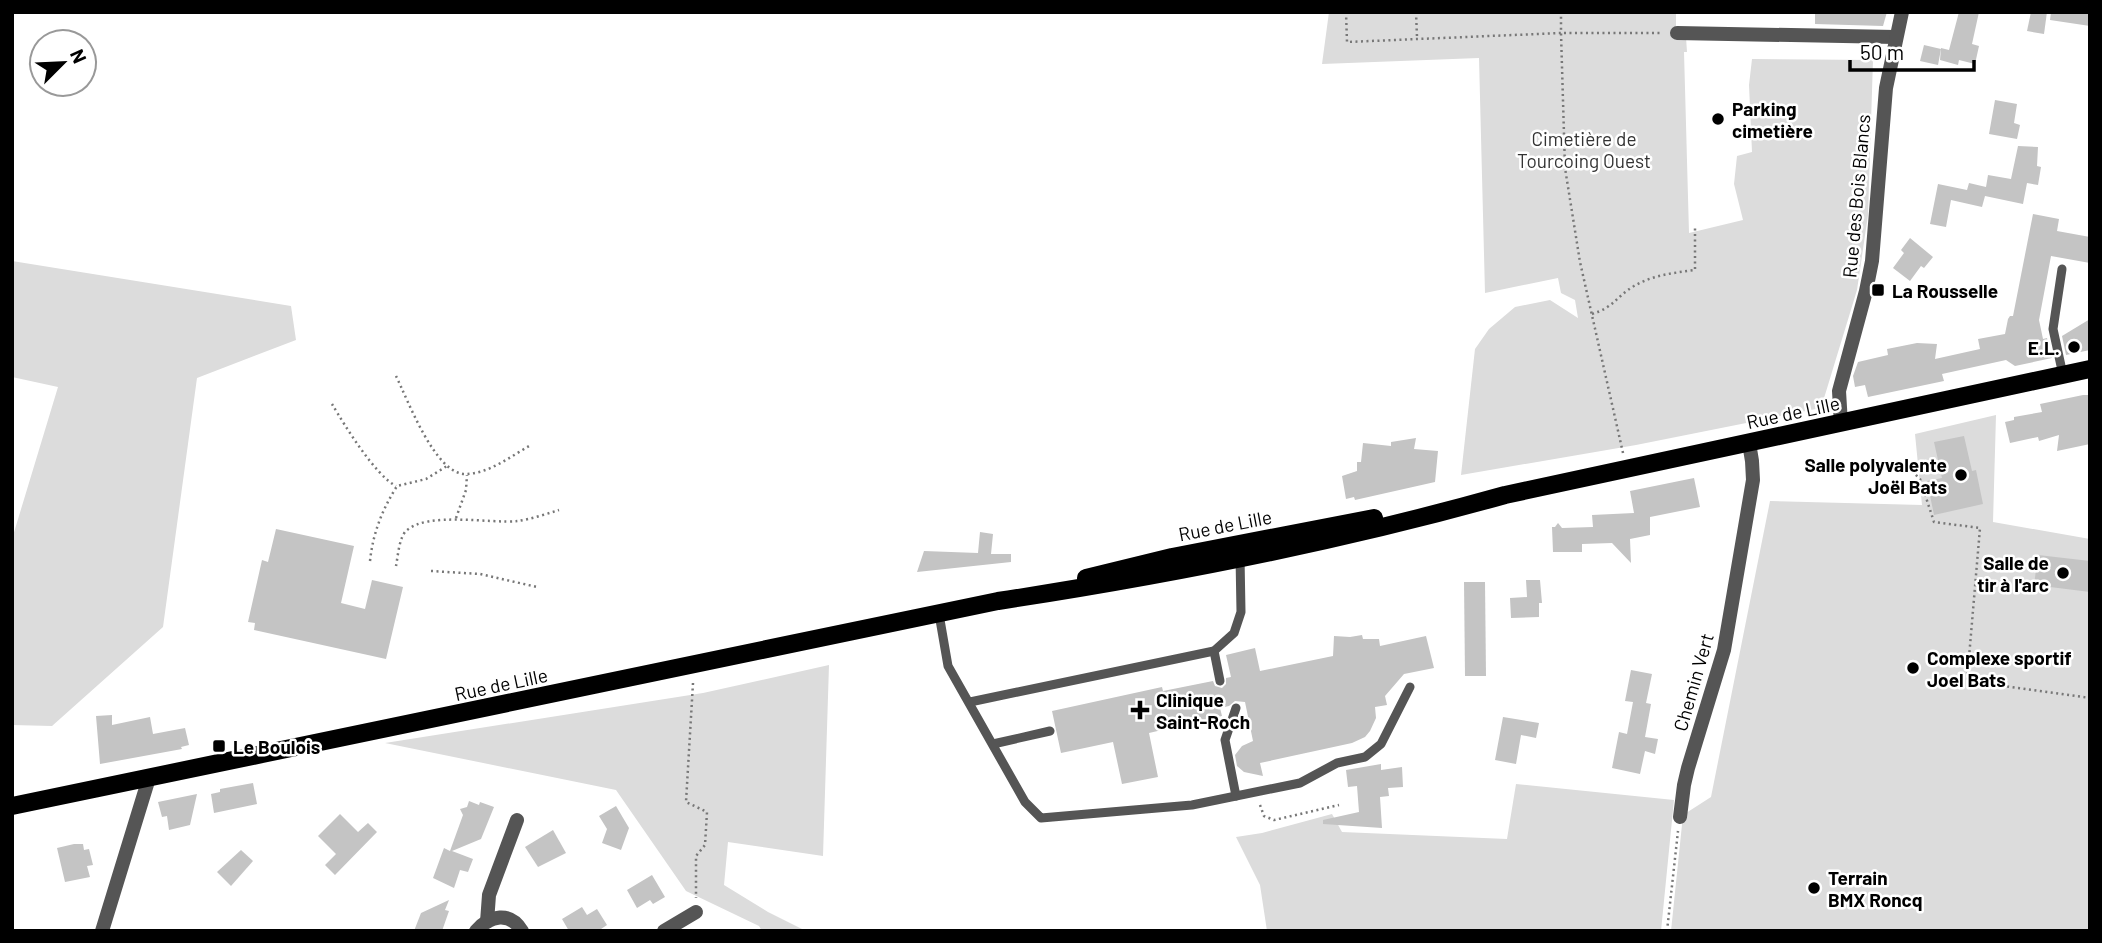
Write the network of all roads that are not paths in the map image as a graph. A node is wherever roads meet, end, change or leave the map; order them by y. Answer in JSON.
{"nodes":[{"id":1,"x":1902,"y":12,"type":"edge"},
{"id":2,"x":1677,"y":33,"type":"road end"},
{"id":3,"x":1895,"y":37,"type":"junction"},
{"id":4,"x":2062,"y":269,"type":"dead end"},
{"id":5,"x":2090,"y":369,"type":"edge"},
{"id":6,"x":2063,"y":375,"type":"junction"},
{"id":7,"x":1841,"y":424,"type":"junction"},
{"id":8,"x":1749,"y":443,"type":"junction"},
{"id":9,"x":1505,"y":495,"type":"junction"},
{"id":10,"x":1278,"y":536,"type":"junction"},
{"id":11,"x":1239,"y":559,"type":"junction"},
{"id":12,"x":998,"y":601,"type":"junction"},
{"id":13,"x":939,"y":614,"type":"junction"},
{"id":14,"x":1214,"y":651,"type":"junction"},
{"id":15,"x":1220,"y":681,"type":"dead end"},
{"id":16,"x":1410,"y":687,"type":"dead end"},
{"id":17,"x":970,"y":702,"type":"junction"},
{"id":18,"x":1236,"y":708,"type":"dead end"},
{"id":19,"x":1051,"y":731,"type":"dead end"},
{"id":20,"x":993,"y":744,"type":"junction"},
{"id":21,"x":149,"y":778,"type":"junction"},
{"id":22,"x":1236,"y":796,"type":"junction"},
{"id":23,"x":12,"y":806,"type":"edge"},
{"id":24,"x":1680,"y":817,"type":"road end"},
{"id":25,"x":517,"y":820,"type":"dead end"},
{"id":26,"x":696,"y":912,"type":"road end"},
{"id":27,"x":482,"y":926,"type":"edge"},
{"id":28,"x":102,"y":931,"type":"edge"},
{"id":29,"x":522,"y":931,"type":"edge"},
{"id":30,"x":664,"y":931,"type":"edge"}],
"edges":[{"from":1,"to":3,"type":"street","name":"Rue des Bois Blancs"},
{"from":2,"to":3,"type":"street"},
{"from":3,"to":7,"type":"street","name":"Rue des Bois Blancs"},
{"from":4,"to":6,"type":"lane"},
{"from":5,"to":6,"type":"main road","name":"Rue de Lille"},
{"from":6,"to":7,"type":"main road","name":"Rue de Lille"},
{"from":7,"to":8,"type":"main road","name":"Rue de Lille"},
{"from":8,"to":9,"type":"main road","name":"Rue de Lille"},
{"from":8,"to":24,"type":"street","name":"Chemin Vert"},
{"from":9,"to":10,"type":"main road","name":"Rue de Lille"},
{"from":9,"to":11,"type":"main road","name":"Rue de Lille"},
{"from":10,"to":11,"type":"lane"},
{"from":10,"to":12,"type":"main road","name":"Rue de Lille"},
{"from":11,"to":12,"type":"main road","name":"Rue de Lille"},
{"from":11,"to":14,"type":"lane"},
{"from":12,"to":13,"type":"main road","name":"Rue de Lille"},
{"from":13,"to":17,"type":"lane"},
{"from":13,"to":21,"type":"main road","name":"Rue de Lille"},
{"from":14,"to":15,"type":"lane"},
{"from":14,"to":17,"type":"lane"},
{"from":16,"to":22,"type":"lane"},
{"from":17,"to":20,"type":"lane"},
{"from":18,"to":22,"type":"lane"},
{"from":19,"to":20,"type":"lane"},
{"from":20,"to":22,"type":"lane"},
{"from":21,"to":23,"type":"main road","name":"Rue de Lille"},
{"from":21,"to":28,"type":"street"},
{"from":25,"to":27,"type":"street"},
{"from":26,"to":30,"type":"street"},
{"from":27,"to":29,"type":"street"}]}
